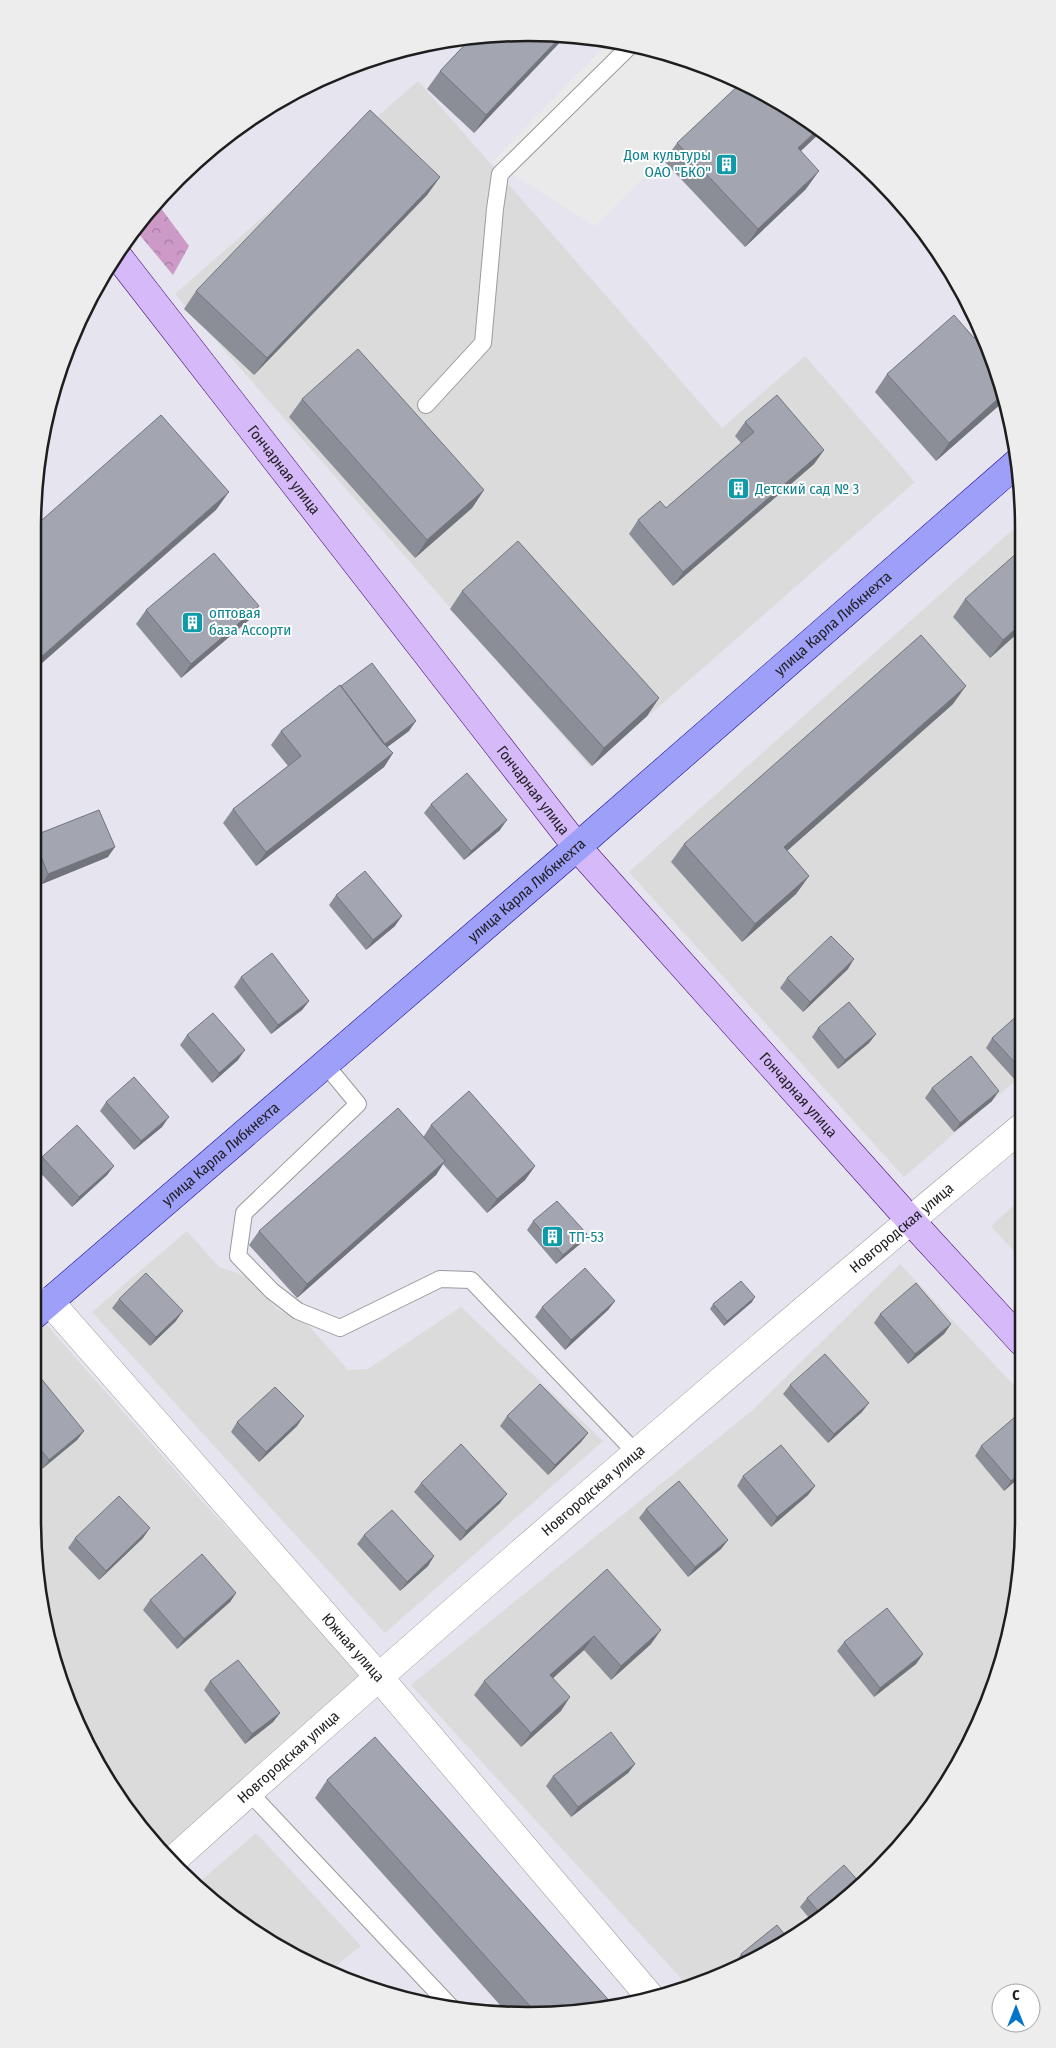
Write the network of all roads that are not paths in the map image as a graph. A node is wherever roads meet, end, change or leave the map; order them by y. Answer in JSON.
{"nodes":[{"id":1,"x":625,"y":51,"type":"edge"},
{"id":2,"x":121,"y":261,"type":"edge"},
{"id":3,"x":426,"y":405,"type":"dead end"},
{"id":4,"x":1011,"y":466,"type":"edge"},
{"id":5,"x":577,"y":847,"type":"junction"},
{"id":6,"x":325,"y":1064,"type":"junction"},
{"id":7,"x":1015,"y":1133,"type":"edge"},
{"id":8,"x":910,"y":1220,"type":"junction"},
{"id":9,"x":41,"y":1309,"type":"edge"},
{"id":10,"x":1015,"y":1328,"type":"edge"},
{"id":11,"x":637,"y":1454,"type":"junction"},
{"id":12,"x":378,"y":1676,"type":"junction"},
{"id":13,"x":249,"y":1792,"type":"junction"},
{"id":14,"x":177,"y":1857,"type":"edge"},
{"id":15,"x":646,"y":1992,"type":"edge"},
{"id":16,"x":442,"y":1999,"type":"edge"}],
"edges":[{"from":1,"to":3,"type":"lane"},
{"from":2,"to":5,"type":"street","name":"Гончарная улица"},
{"from":4,"to":5,"type":"main road","name":"улица Карла Либкнехта"},
{"from":5,"to":6,"type":"main road","name":"улица Карла Либкнехта"},
{"from":5,"to":8,"type":"street","name":"Гончарная улица"},
{"from":6,"to":9,"type":"main road","name":"улица Карла Либкнехта"},
{"from":6,"to":11,"type":"lane"},
{"from":7,"to":8,"type":"street","name":"Новгородская улица"},
{"from":8,"to":10,"type":"street","name":"Гончарная улица"},
{"from":8,"to":11,"type":"street","name":"Новгородская улица"},
{"from":9,"to":12,"type":"street","name":"Южная улица"},
{"from":11,"to":12,"type":"street","name":"Новгородская улица"},
{"from":12,"to":13,"type":"street","name":"Новгородская улица"},
{"from":12,"to":15,"type":"street","name":"Южная улица"},
{"from":13,"to":14,"type":"street","name":"Новгородская улица"},
{"from":13,"to":16,"type":"lane"}]}
